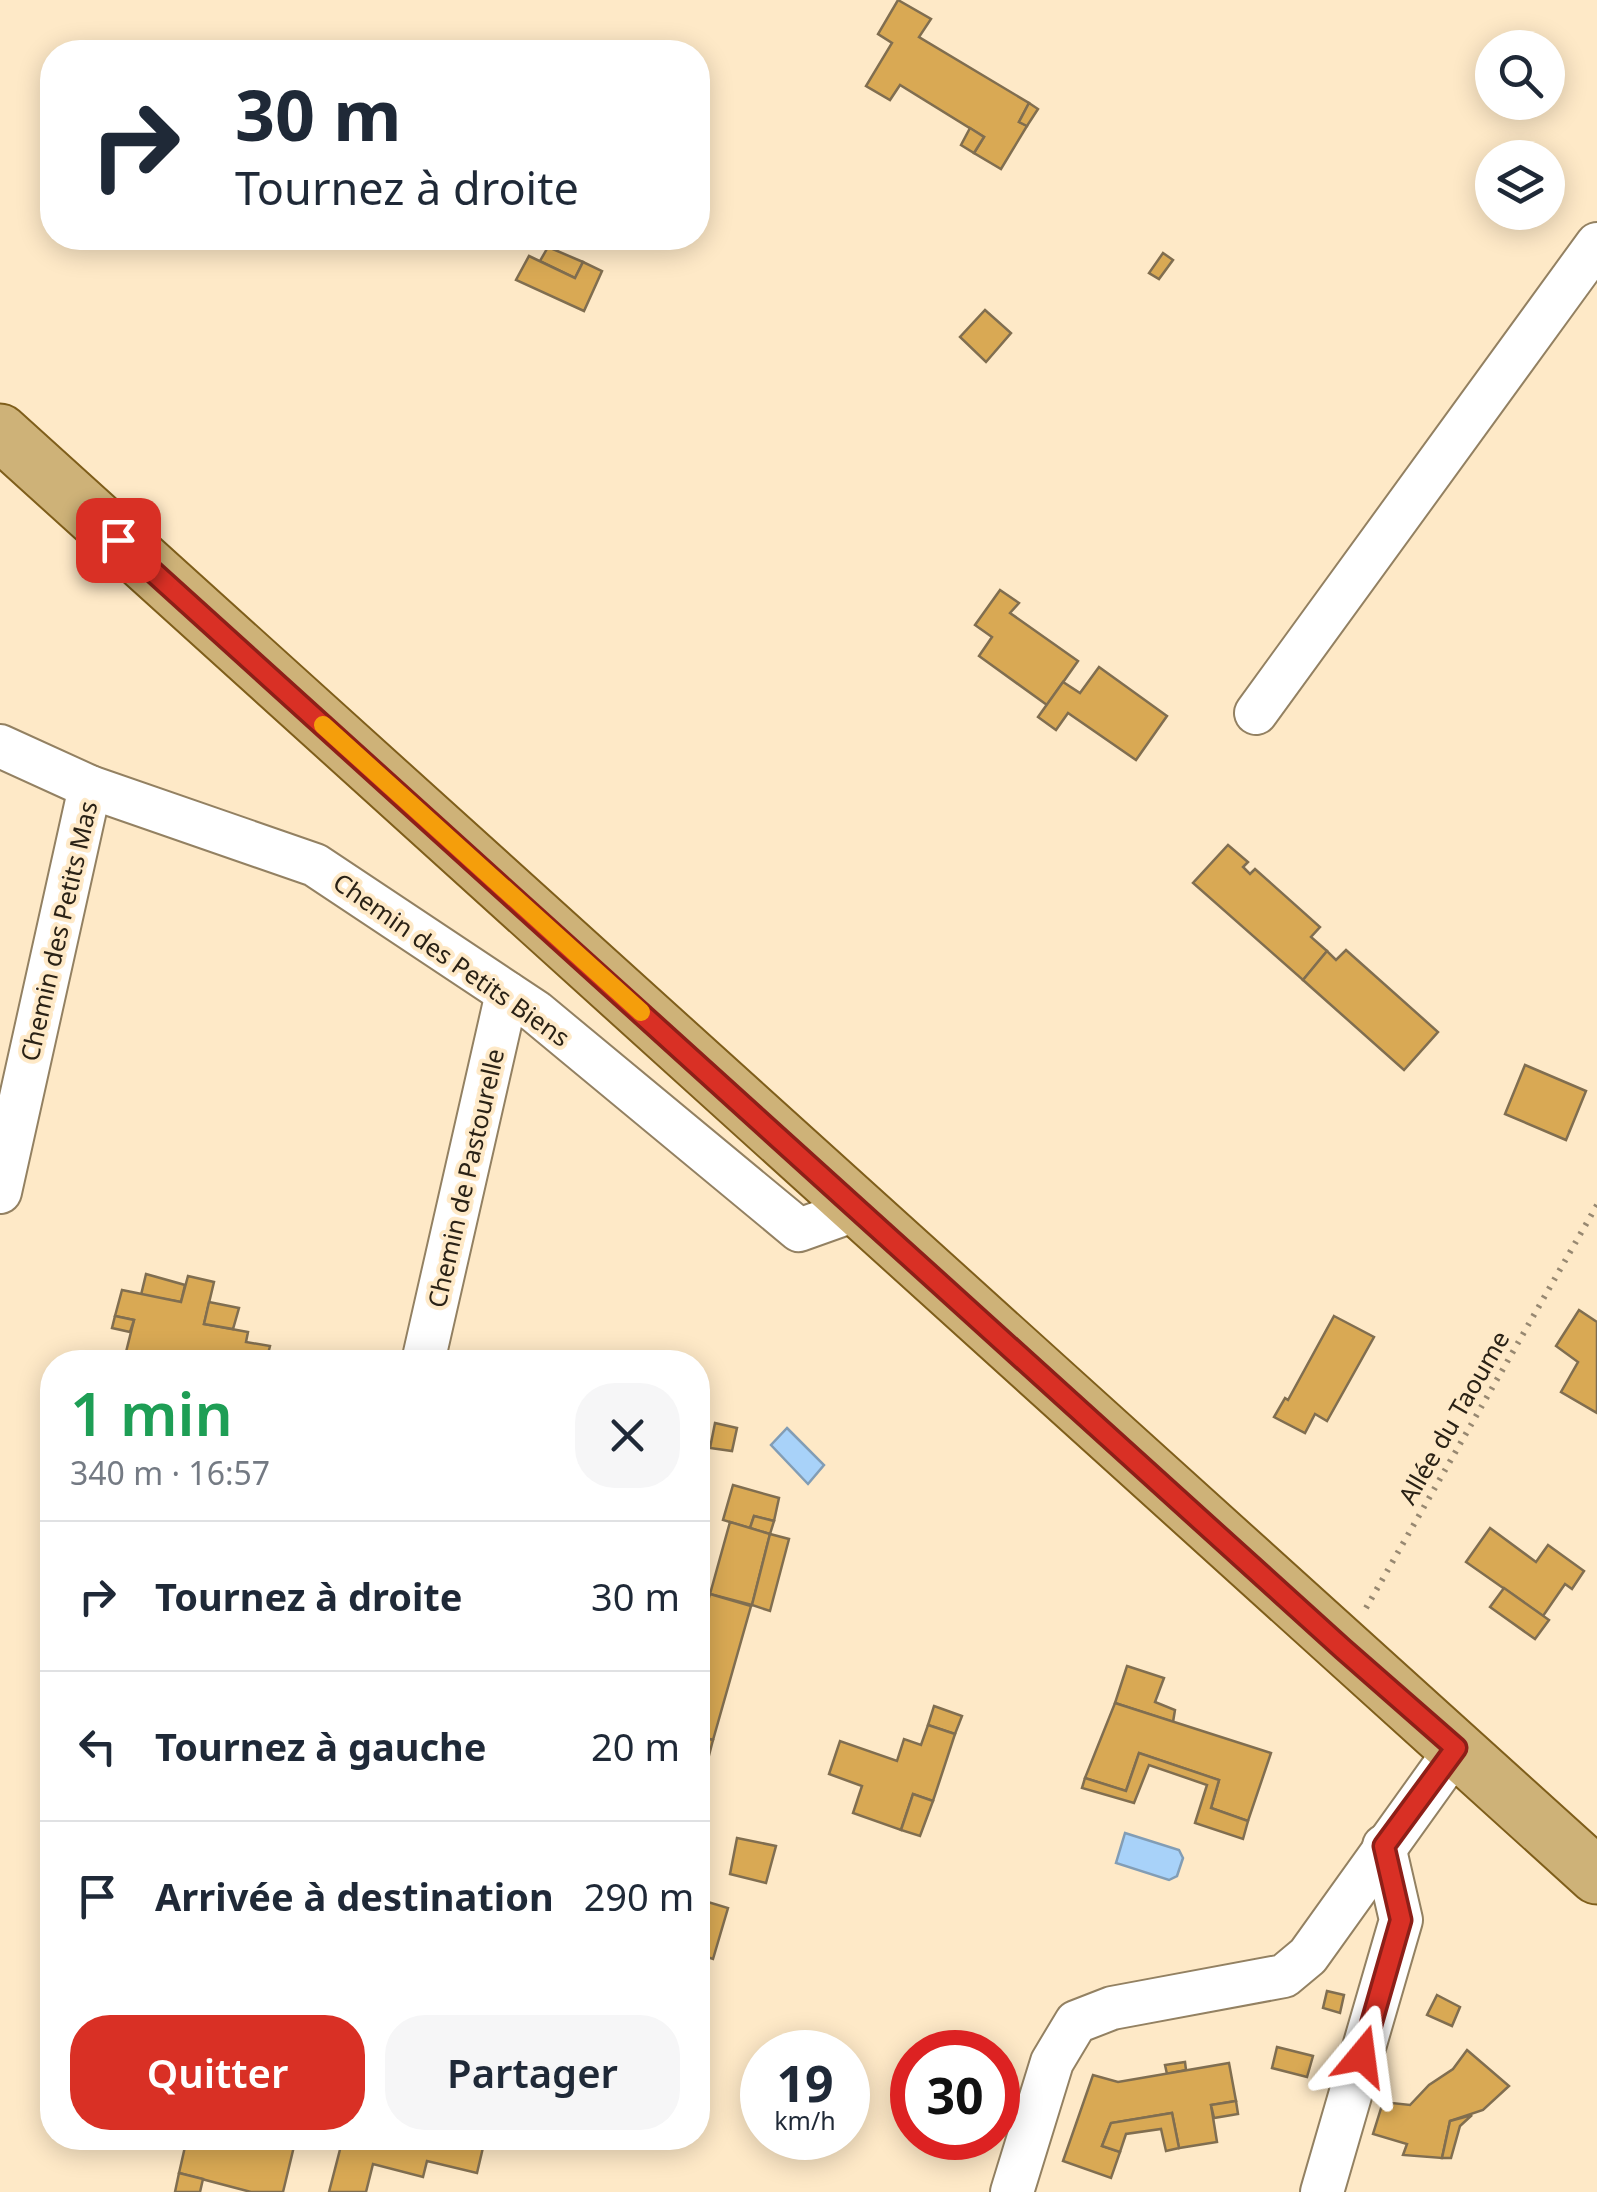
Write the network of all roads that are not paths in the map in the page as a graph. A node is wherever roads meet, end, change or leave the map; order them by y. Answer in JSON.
{"nodes":[{"id":1,"x":1597,"y":244,"type":"edge"},
{"id":2,"x":0,"y":432,"type":"edge"},
{"id":3,"x":1256,"y":713,"type":"dead end"},
{"id":4,"x":0,"y":746,"type":"edge"},
{"id":5,"x":90,"y":787,"type":"junction"},
{"id":6,"x":507,"y":993,"type":"junction"},
{"id":7,"x":0,"y":1192,"type":"edge"},
{"id":8,"x":858,"y":1209,"type":"junction"},
{"id":9,"x":426,"y":1350,"type":"edge"},
{"id":10,"x":1456,"y":1748,"type":"junction"},
{"id":11,"x":1384,"y":1846,"type":"junction"},
{"id":12,"x":1597,"y":1876,"type":"edge"},
{"id":13,"x":1012,"y":2192,"type":"edge"},
{"id":14,"x":1322,"y":2192,"type":"edge"}],
"edges":[{"from":1,"to":3,"type":"street"},
{"from":2,"to":8,"type":"main road"},
{"from":4,"to":5,"type":"street","name":"Chemin des Petits Biens"},
{"from":5,"to":6,"type":"street","name":"Chemin des Petits Biens"},
{"from":5,"to":7,"type":"street","name":"Chemin des Petits Mas"},
{"from":6,"to":8,"type":"street","name":"Chemin des Petits Biens"},
{"from":6,"to":9,"type":"street","name":"Chemin de Pastourelle"},
{"from":8,"to":10,"type":"main road"},
{"from":10,"to":11,"type":"street"},
{"from":10,"to":12,"type":"main road"},
{"from":11,"to":13,"type":"street"},
{"from":11,"to":14,"type":"street"}]}
